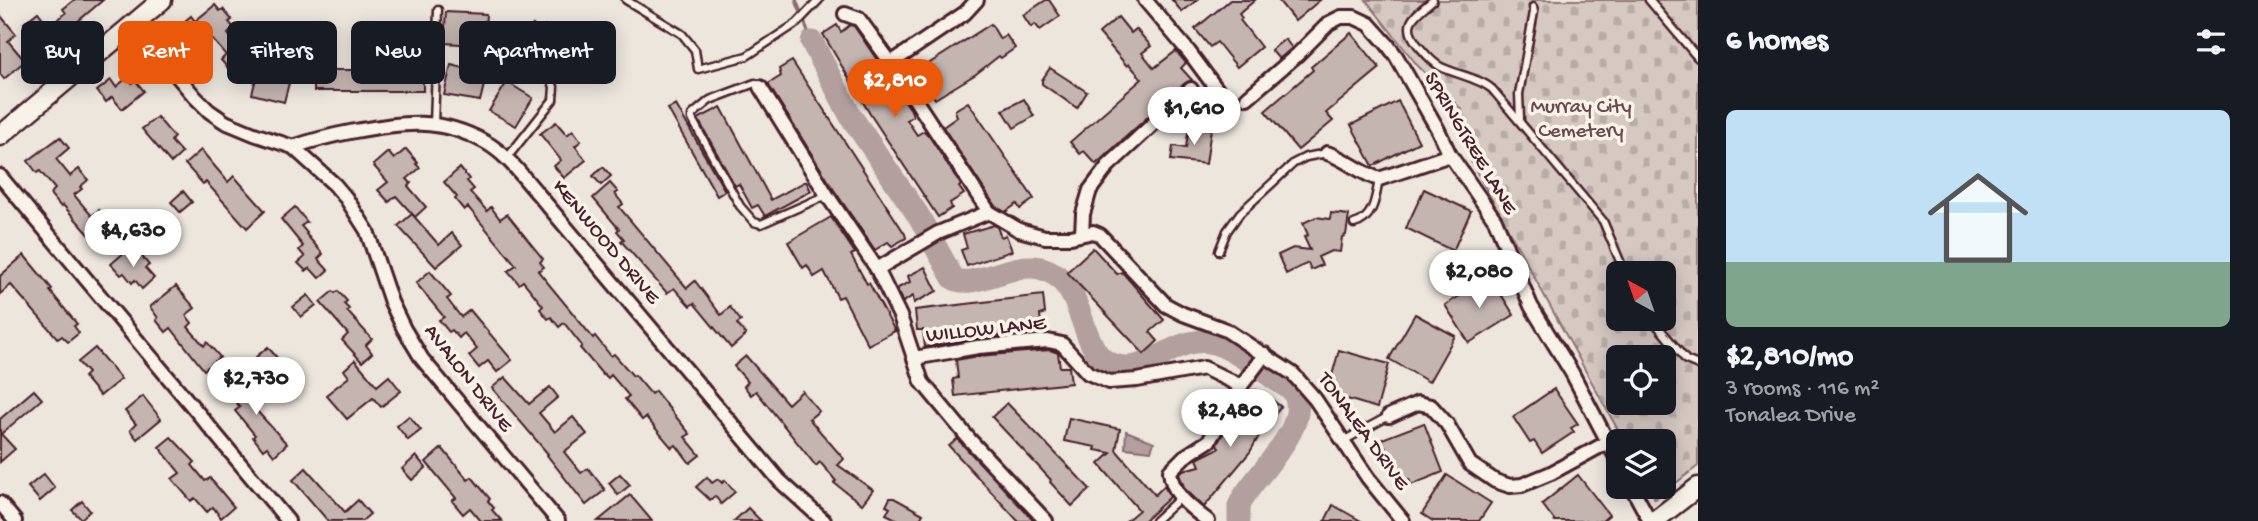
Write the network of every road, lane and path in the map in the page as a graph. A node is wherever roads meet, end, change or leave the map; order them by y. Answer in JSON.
{"nodes":[{"id":1,"x":162,"y":0,"type":"edge"},
{"id":2,"x":626,"y":0,"type":"edge"},
{"id":3,"x":819,"y":0,"type":"edge"},
{"id":4,"x":977,"y":0,"type":"edge"},
{"id":5,"x":1145,"y":0,"type":"edge"},
{"id":6,"x":1433,"y":0,"type":"edge"},
{"id":7,"x":1649,"y":0,"type":"edge"},
{"id":8,"x":1533,"y":7,"type":"dead end"},
{"id":9,"x":438,"y":10,"type":"dead end"},
{"id":10,"x":845,"y":14,"type":"dead end"},
{"id":11,"x":137,"y":21,"type":"edge"},
{"id":12,"x":118,"y":37,"type":"edge"},
{"id":13,"x":1698,"y":58,"type":"edge"},
{"id":14,"x":891,"y":63,"type":"junction"},
{"id":15,"x":185,"y":84,"type":"edge"},
{"id":16,"x":553,"y":84,"type":"edge"},
{"id":17,"x":760,"y":87,"type":"joint"},
{"id":18,"x":1191,"y":89,"type":"dead end"},
{"id":19,"x":1247,"y":98,"type":"dead end"},
{"id":20,"x":1224,"y":99,"type":"dead end"},
{"id":21,"x":1521,"y":121,"type":"junction"},
{"id":22,"x":434,"y":124,"type":"junction"},
{"id":23,"x":0,"y":136,"type":"edge"},
{"id":24,"x":293,"y":146,"type":"junction"},
{"id":25,"x":1327,"y":153,"type":"joint"},
{"id":26,"x":1450,"y":155,"type":"junction"},
{"id":27,"x":507,"y":158,"type":"junction"},
{"id":28,"x":0,"y":176,"type":"edge"},
{"id":29,"x":1379,"y":179,"type":"junction"},
{"id":30,"x":827,"y":195,"type":"junction"},
{"id":31,"x":989,"y":212,"type":"junction"},
{"id":32,"x":1354,"y":223,"type":"dead end"},
{"id":33,"x":1082,"y":234,"type":"junction"},
{"id":34,"x":1219,"y":251,"type":"dead end"},
{"id":35,"x":1620,"y":261,"type":"edge"},
{"id":36,"x":877,"y":269,"type":"junction"},
{"id":37,"x":1662,"y":331,"type":"edge"},
{"id":38,"x":914,"y":358,"type":"junction"},
{"id":39,"x":1262,"y":358,"type":"junction"},
{"id":40,"x":1698,"y":365,"type":"edge"},
{"id":41,"x":1245,"y":381,"type":"junction"},
{"id":42,"x":1389,"y":415,"type":"joint"},
{"id":43,"x":1606,"y":438,"type":"edge"},
{"id":44,"x":1343,"y":440,"type":"junction"},
{"id":45,"x":1606,"y":443,"type":"edge"},
{"id":46,"x":1698,"y":487,"type":"edge"},
{"id":47,"x":1180,"y":498,"type":"junction"},
{"id":48,"x":1639,"y":499,"type":"edge"},
{"id":49,"x":0,"y":503,"type":"edge"},
{"id":50,"x":16,"y":521,"type":"edge"},
{"id":51,"x":288,"y":521,"type":"edge"},
{"id":52,"x":558,"y":521,"type":"edge"},
{"id":53,"x":824,"y":521,"type":"edge"},
{"id":54,"x":1046,"y":521,"type":"edge"},
{"id":55,"x":1155,"y":521,"type":"edge"},
{"id":56,"x":1208,"y":521,"type":"edge"},
{"id":57,"x":1403,"y":521,"type":"edge"},
{"id":58,"x":1652,"y":521,"type":"edge"}],
"edges":[{"from":1,"to":11,"type":"main road"},
{"from":2,"to":3,"type":"lane"},
{"from":4,"to":14,"type":"street"},
{"from":5,"to":20,"type":"street"},
{"from":6,"to":21,"type":"lane"},
{"from":7,"to":13,"type":"lane"},
{"from":8,"to":21,"type":"lane"},
{"from":9,"to":22,"type":"lane"},
{"from":10,"to":14,"type":"street","name":"TONALEA DRIVE"},
{"from":12,"to":23,"type":"main road"},
{"from":14,"to":31,"type":"street","name":"TONALEA DRIVE"},
{"from":15,"to":24,"type":"street","name":"AVALON DRIVE"},
{"from":16,"to":27,"type":"lane"},
{"from":17,"to":30,"type":"street","name":"WILLOW LANE"},
{"from":17,"to":30,"type":"lane"},
{"from":18,"to":33,"type":"street"},
{"from":19,"to":26,"type":"street","name":"SPRINGTREE LANE"},
{"from":21,"to":35,"type":"lane"},
{"from":22,"to":24,"type":"street","name":"KENWOOD DRIVE"},
{"from":22,"to":27,"type":"street","name":"KENWOOD DRIVE"},
{"from":24,"to":52,"type":"street","name":"AVALON DRIVE"},
{"from":25,"to":29,"type":"street"},
{"from":25,"to":34,"type":"lane"},
{"from":26,"to":29,"type":"street"},
{"from":26,"to":43,"type":"street","name":"SPRINGTREE LANE"},
{"from":27,"to":53,"type":"street","name":"KENWOOD DRIVE"},
{"from":28,"to":51,"type":"street"},
{"from":29,"to":32,"type":"lane"},
{"from":30,"to":36,"type":"street","name":"WILLOW LANE"},
{"from":31,"to":33,"type":"street","name":"TONALEA DRIVE"},
{"from":31,"to":36,"type":"street"},
{"from":33,"to":39,"type":"street","name":"TONALEA DRIVE"},
{"from":36,"to":38,"type":"street","name":"WILLOW LANE"},
{"from":37,"to":40,"type":"lane"},
{"from":38,"to":41,"type":"street","name":"WILLOW LANE"},
{"from":38,"to":54,"type":"street","name":"WILLOW LANE"},
{"from":39,"to":41,"type":"street"},
{"from":39,"to":44,"type":"street","name":"TONALEA DRIVE"},
{"from":41,"to":47,"type":"street"},
{"from":42,"to":44,"type":"lane"},
{"from":42,"to":45,"type":"street"},
{"from":44,"to":57,"type":"street","name":"TONALEA DRIVE"},
{"from":46,"to":58,"type":"main road"},
{"from":47,"to":55,"type":"lane"},
{"from":47,"to":56,"type":"street"},
{"from":48,"to":58,"type":"street"},
{"from":49,"to":50,"type":"street"}]}
